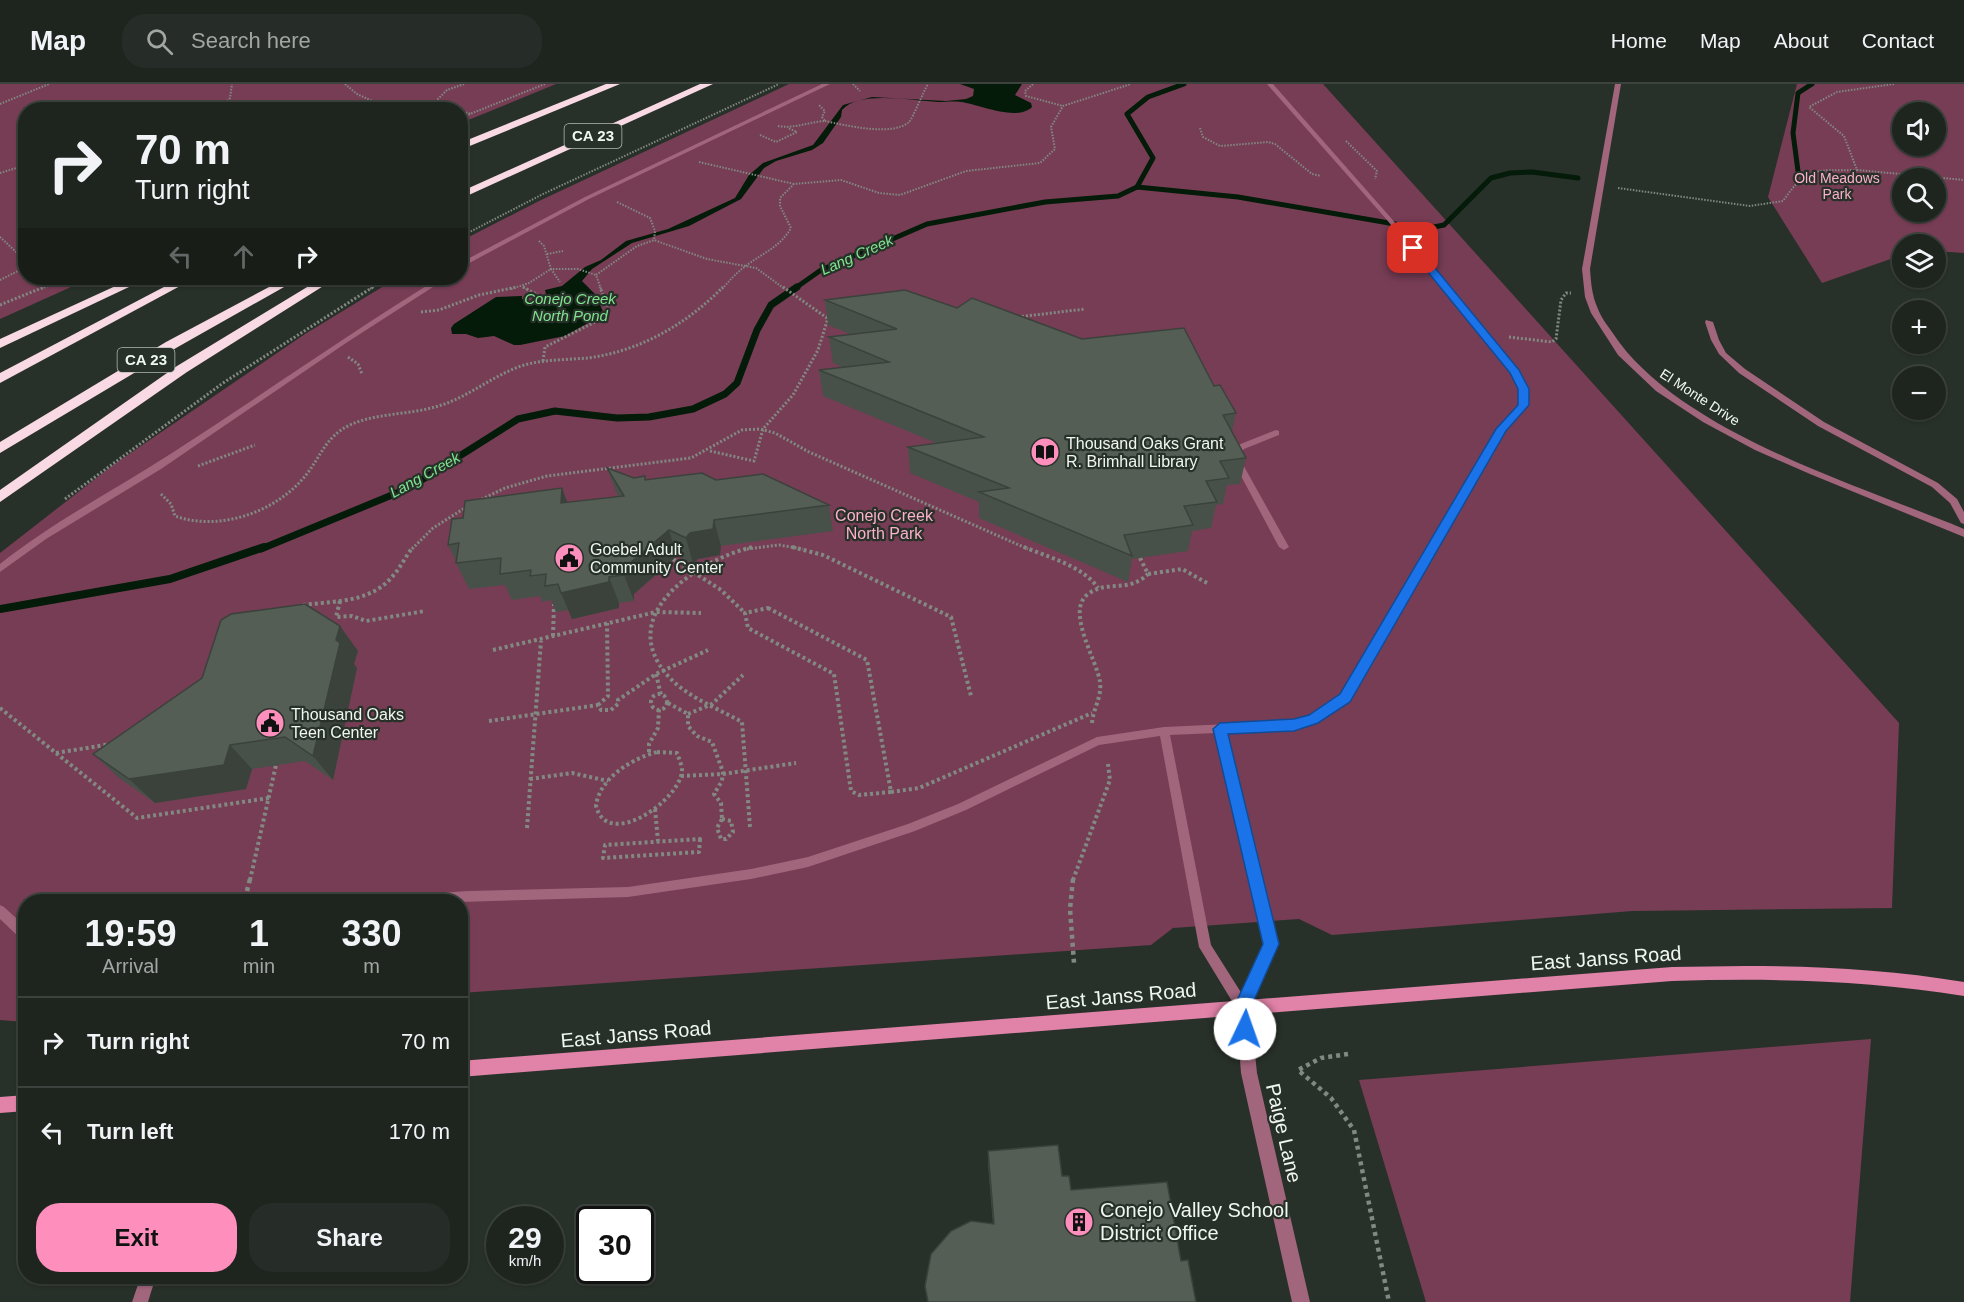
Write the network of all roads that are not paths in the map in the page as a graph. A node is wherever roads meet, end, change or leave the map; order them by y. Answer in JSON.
{"nodes":[{"id":1,"x":615,"y":84,"type":"edge"},
{"id":2,"x":708,"y":84,"type":"edge"},
{"id":3,"x":827,"y":84,"type":"edge"},
{"id":4,"x":1270,"y":84,"type":"edge"},
{"id":5,"x":1618,"y":84,"type":"edge"},
{"id":6,"x":468,"y":144,"type":"edge"},
{"id":7,"x":468,"y":194,"type":"edge"},
{"id":8,"x":468,"y":263,"type":"edge"},
{"id":9,"x":127,"y":285,"type":"edge"},
{"id":10,"x":175,"y":285,"type":"edge"},
{"id":11,"x":281,"y":285,"type":"edge"},
{"id":12,"x":319,"y":285,"type":"edge"},
{"id":13,"x":431,"y":285,"type":"edge"},
{"id":14,"x":1709,"y":322,"type":"dead end"},
{"id":15,"x":0,"y":344,"type":"edge"},
{"id":16,"x":0,"y":379,"type":"edge"},
{"id":17,"x":1276,"y":433,"type":"dead end"},
{"id":18,"x":0,"y":448,"type":"edge"},
{"id":19,"x":0,"y":497,"type":"edge"},
{"id":20,"x":1964,"y":521,"type":"edge"},
{"id":21,"x":1964,"y":533,"type":"edge"},
{"id":22,"x":1284,"y":547,"type":"dead end"},
{"id":23,"x":4,"y":566,"type":"edge"},
{"id":24,"x":1220,"y":729,"type":"junction"},
{"id":25,"x":1164,"y":731,"type":"junction"},
{"id":26,"x":468,"y":896,"type":"edge"},
{"id":27,"x":0,"y":911,"type":"edge"},
{"id":28,"x":18,"y":928,"type":"edge"},
{"id":29,"x":1964,"y":989,"type":"edge"},
{"id":30,"x":1243,"y":1007,"type":"junction"},
{"id":31,"x":468,"y":1068,"type":"edge"},
{"id":32,"x":18,"y":1104,"type":"edge"},
{"id":33,"x":0,"y":1105,"type":"edge"},
{"id":34,"x":146,"y":1284,"type":"edge"},
{"id":35,"x":140,"y":1302,"type":"edge"},
{"id":36,"x":1301,"y":1302,"type":"edge"}],
"edges":[{"from":1,"to":6,"type":"highway","number":"CA 23"},
{"from":2,"to":7,"type":"highway","number":"CA 23"},
{"from":3,"to":8,"type":"lane"},
{"from":4,"to":24,"type":"lane"},
{"from":5,"to":21,"type":"street","name":"El Monte Drive"},
{"from":9,"to":15,"type":"highway"},
{"from":10,"to":16,"type":"highway"},
{"from":11,"to":18,"type":"highway","number":"CA 23"},
{"from":12,"to":19,"type":"highway"},
{"from":13,"to":23,"type":"lane"},
{"from":14,"to":20,"type":"lane"},
{"from":17,"to":22,"type":"lane"},
{"from":24,"to":25,"type":"lane"},
{"from":24,"to":30,"type":"lane"},
{"from":25,"to":26,"type":"lane"},
{"from":25,"to":30,"type":"lane"},
{"from":27,"to":28,"type":"lane"},
{"from":29,"to":30,"type":"main road","name":"East Janss Road"},
{"from":30,"to":31,"type":"main road","name":"East Janss Road"},
{"from":30,"to":36,"type":"street","name":"Paige Lane"},
{"from":32,"to":33,"type":"main road"},
{"from":34,"to":35,"type":"lane"}]}
